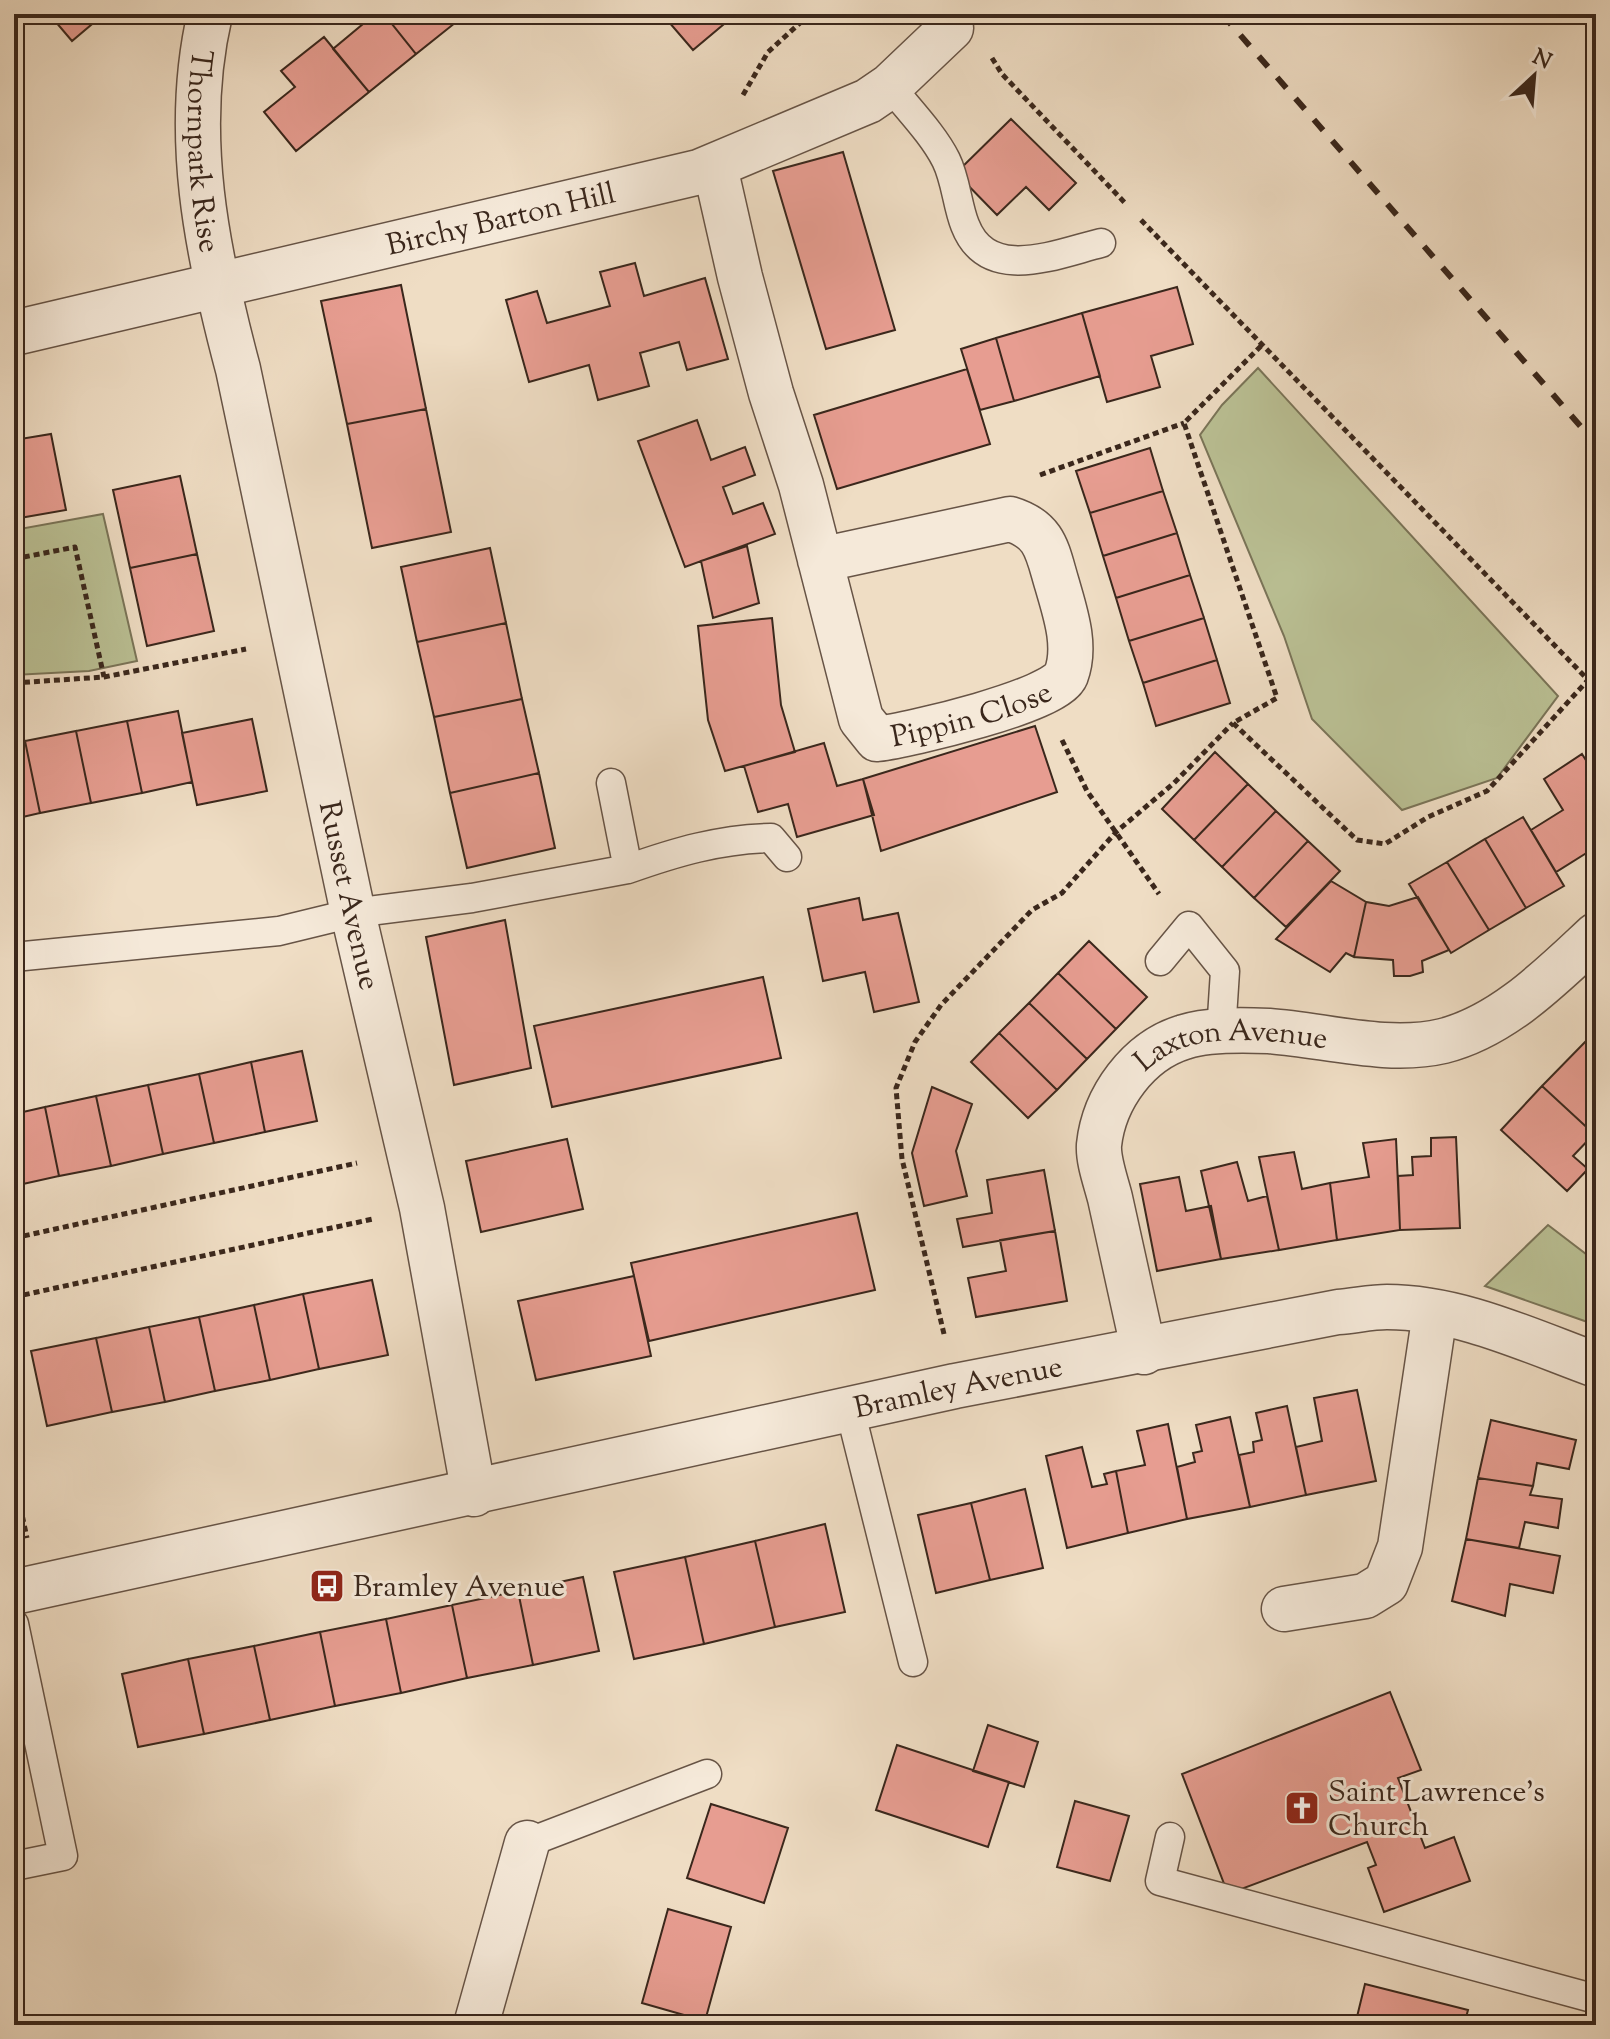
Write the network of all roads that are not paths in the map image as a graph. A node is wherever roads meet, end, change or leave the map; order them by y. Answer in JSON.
{"nodes":[{"id":1,"x":210,"y":14,"type":"edge"},
{"id":2,"x":951,"y":28,"type":"road end"},
{"id":3,"x":890,"y":86,"type":"junction"},
{"id":4,"x":707,"y":170,"type":"junction"},
{"id":5,"x":1101,"y":243,"type":"dead end"},
{"id":6,"x":216,"y":286,"type":"junction"},
{"id":7,"x":14,"y":333,"type":"edge"},
{"id":8,"x":820,"y":560,"type":"junction"},
{"id":9,"x":611,"y":783,"type":"dead end"},
{"id":10,"x":787,"y":857,"type":"dead end"},
{"id":11,"x":628,"y":869,"type":"junction"},
{"id":12,"x":353,"y":913,"type":"junction"},
{"id":13,"x":1596,"y":935,"type":"edge"},
{"id":14,"x":14,"y":957,"type":"edge"},
{"id":15,"x":1160,"y":961,"type":"dead end"},
{"id":16,"x":1221,"y":1033,"type":"junction"},
{"id":17,"x":1435,"y":1313,"type":"junction"},
{"id":18,"x":1144,"y":1352,"type":"junction"},
{"id":19,"x":1596,"y":1365,"type":"edge"},
{"id":20,"x":850,"y":1410,"type":"junction"},
{"id":21,"x":474,"y":1494,"type":"junction"},
{"id":22,"x":26,"y":1589,"type":"edge"},
{"id":23,"x":1284,"y":1609,"type":"dead end"},
{"id":24,"x":14,"y":1624,"type":"edge"},
{"id":25,"x":913,"y":1662,"type":"dead end"},
{"id":26,"x":707,"y":1774,"type":"dead end"},
{"id":27,"x":1170,"y":1837,"type":"dead end"},
{"id":28,"x":527,"y":1843,"type":"joint"},
{"id":29,"x":14,"y":1866,"type":"edge"},
{"id":30,"x":1596,"y":1999,"type":"edge"},
{"id":31,"x":476,"y":2025,"type":"edge"}],
"edges":[{"from":1,"to":6,"type":"street","name":"Thornpark Rise"},
{"from":2,"to":3,"type":"street","name":"Birchy Barton Hill"},
{"from":3,"to":4,"type":"street","name":"Birchy Barton Hill"},
{"from":3,"to":5,"type":"lane"},
{"from":4,"to":6,"type":"street","name":"Birchy Barton Hill"},
{"from":4,"to":8,"type":"street","name":"Pippin Close"},
{"from":6,"to":7,"type":"street","name":"Birchy Barton Hill"},
{"from":6,"to":12,"type":"street","name":"Russet Avenue"},
{"from":8,"to":8,"type":"street","name":"Pippin Close"},
{"from":9,"to":11,"type":"lane"},
{"from":10,"to":11,"type":"lane"},
{"from":11,"to":12,"type":"lane"},
{"from":12,"to":14,"type":"lane"},
{"from":12,"to":21,"type":"street","name":"Russet Avenue"},
{"from":13,"to":16,"type":"street","name":"Laxton Avenue"},
{"from":15,"to":16,"type":"lane"},
{"from":16,"to":18,"type":"street","name":"Laxton Avenue"},
{"from":17,"to":18,"type":"street","name":"Bramley Avenue"},
{"from":17,"to":19,"type":"street","name":"Bramley Avenue"},
{"from":17,"to":23,"type":"street"},
{"from":18,"to":20,"type":"street","name":"Bramley Avenue"},
{"from":20,"to":21,"type":"street","name":"Bramley Avenue"},
{"from":20,"to":25,"type":"lane"},
{"from":21,"to":22,"type":"street","name":"Bramley Avenue"},
{"from":24,"to":29,"type":"lane"},
{"from":26,"to":28,"type":"lane"},
{"from":27,"to":30,"type":"lane"},
{"from":28,"to":31,"type":"street"}]}
